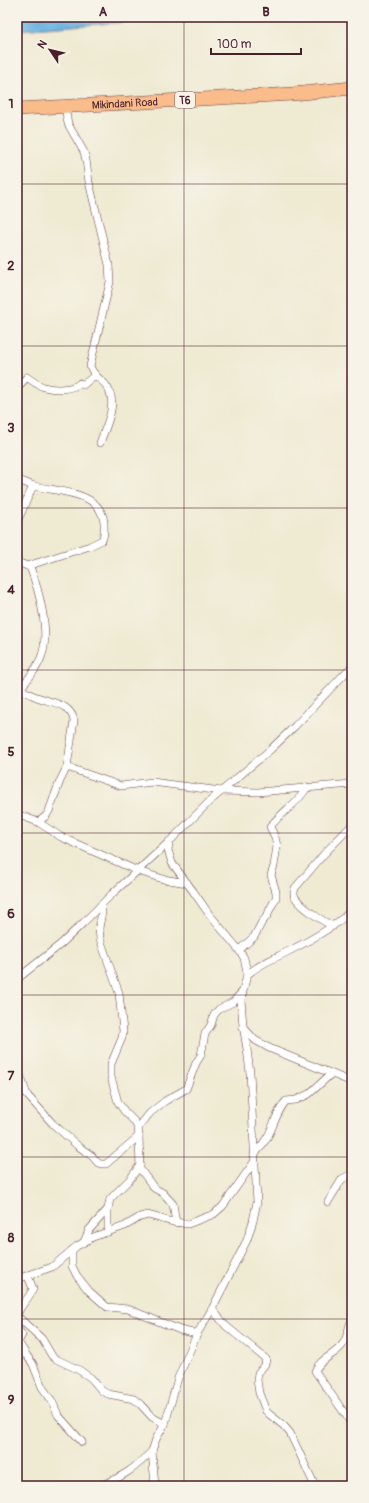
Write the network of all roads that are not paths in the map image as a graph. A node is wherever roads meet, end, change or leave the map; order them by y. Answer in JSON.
{"nodes":[{"id":1,"x":352,"y":88,"type":"edge"},
{"id":2,"x":65,"y":107,"type":"junction"},
{"id":3,"x":17,"y":109,"type":"edge"},
{"id":4,"x":95,"y":375,"type":"junction"},
{"id":5,"x":17,"y":388,"type":"edge"},
{"id":6,"x":100,"y":443,"type":"dead end"},
{"id":7,"x":17,"y":480,"type":"edge"},
{"id":8,"x":33,"y":486,"type":"junction"},
{"id":9,"x":17,"y":522,"type":"edge"},
{"id":10,"x":17,"y":562,"type":"edge"},
{"id":11,"x":27,"y":566,"type":"junction"},
{"id":12,"x":352,"y":666,"type":"edge"},
{"id":13,"x":18,"y":688,"type":"edge"},
{"id":14,"x":67,"y":767,"type":"junction"},
{"id":15,"x":352,"y":784,"type":"edge"},
{"id":16,"x":307,"y":787,"type":"junction"},
{"id":17,"x":221,"y":791,"type":"junction"},
{"id":18,"x":17,"y":814,"type":"edge"},
{"id":19,"x":38,"y":822,"type":"junction"},
{"id":20,"x":352,"y":825,"type":"edge"},
{"id":21,"x":169,"y":842,"type":"junction"},
{"id":22,"x":138,"y":871,"type":"junction"},
{"id":23,"x":187,"y":883,"type":"junction"},
{"id":24,"x":101,"y":905,"type":"junction"},
{"id":25,"x":352,"y":909,"type":"edge"},
{"id":26,"x":333,"y":926,"type":"junction"},
{"id":27,"x":239,"y":950,"type":"junction"},
{"id":28,"x":247,"y":975,"type":"junction"},
{"id":29,"x":17,"y":979,"type":"edge"},
{"id":30,"x":243,"y":991,"type":"junction"},
{"id":31,"x":243,"y":1026,"type":"junction"},
{"id":32,"x":17,"y":1066,"type":"edge"},
{"id":33,"x":331,"y":1074,"type":"junction"},
{"id":34,"x":352,"y":1082,"type":"edge"},
{"id":35,"x":138,"y":1132,"type":"junction"},
{"id":36,"x":254,"y":1159,"type":"junction"},
{"id":37,"x":140,"y":1164,"type":"junction"},
{"id":38,"x":352,"y":1174,"type":"edge"},
{"id":39,"x":328,"y":1202,"type":"dead end"},
{"id":40,"x":108,"y":1209,"type":"junction"},
{"id":41,"x":176,"y":1223,"type":"junction"},
{"id":42,"x":108,"y":1232,"type":"junction"},
{"id":43,"x":84,"y":1242,"type":"junction"},
{"id":44,"x":72,"y":1250,"type":"junction"},
{"id":45,"x":28,"y":1276,"type":"junction"},
{"id":46,"x":17,"y":1278,"type":"edge"},
{"id":47,"x":212,"y":1309,"type":"junction"},
{"id":48,"x":18,"y":1314,"type":"edge"},
{"id":49,"x":352,"y":1320,"type":"edge"},
{"id":50,"x":18,"y":1330,"type":"edge"},
{"id":51,"x":197,"y":1334,"type":"junction"},
{"id":52,"x":24,"y":1352,"type":"junction"},
{"id":53,"x":17,"y":1358,"type":"edge"},
{"id":54,"x":165,"y":1424,"type":"junction"},
{"id":55,"x":352,"y":1424,"type":"edge"},
{"id":56,"x":82,"y":1442,"type":"dead end"},
{"id":57,"x":152,"y":1451,"type":"junction"},
{"id":58,"x":99,"y":1486,"type":"edge"},
{"id":59,"x":155,"y":1486,"type":"edge"},
{"id":60,"x":315,"y":1486,"type":"edge"}],
"edges":[{"from":1,"to":2,"type":"highway","name":"Mikindani Road","number":"T6"},
{"from":2,"to":3,"type":"highway","name":"Mikindani Road","number":"T6"},
{"from":2,"to":4,"type":"street"},
{"from":4,"to":5,"type":"street"},
{"from":4,"to":6,"type":"street"},
{"from":7,"to":8,"type":"street"},
{"from":8,"to":9,"type":"street"},
{"from":8,"to":11,"type":"street"},
{"from":10,"to":11,"type":"street"},
{"from":11,"to":13,"type":"street"},
{"from":12,"to":17,"type":"street"},
{"from":13,"to":14,"type":"street"},
{"from":14,"to":17,"type":"street"},
{"from":14,"to":19,"type":"street"},
{"from":15,"to":16,"type":"street"},
{"from":16,"to":17,"type":"street"},
{"from":16,"to":27,"type":"street"},
{"from":17,"to":21,"type":"street"},
{"from":18,"to":19,"type":"street"},
{"from":19,"to":22,"type":"street"},
{"from":20,"to":26,"type":"street"},
{"from":21,"to":22,"type":"street"},
{"from":21,"to":23,"type":"street"},
{"from":22,"to":23,"type":"street"},
{"from":22,"to":24,"type":"street"},
{"from":23,"to":27,"type":"street"},
{"from":24,"to":29,"type":"street"},
{"from":24,"to":35,"type":"street"},
{"from":25,"to":26,"type":"street"},
{"from":26,"to":28,"type":"street"},
{"from":27,"to":28,"type":"street"},
{"from":28,"to":30,"type":"street"},
{"from":30,"to":31,"type":"street"},
{"from":30,"to":35,"type":"street"},
{"from":31,"to":33,"type":"street"},
{"from":31,"to":36,"type":"street"},
{"from":32,"to":35,"type":"street"},
{"from":33,"to":34,"type":"street"},
{"from":33,"to":36,"type":"street"},
{"from":35,"to":37,"type":"street"},
{"from":36,"to":41,"type":"street"},
{"from":36,"to":47,"type":"street"},
{"from":37,"to":40,"type":"street"},
{"from":37,"to":41,"type":"street"},
{"from":38,"to":39,"type":"street"},
{"from":40,"to":42,"type":"street"},
{"from":40,"to":43,"type":"street"},
{"from":41,"to":42,"type":"street"},
{"from":42,"to":43,"type":"street"},
{"from":43,"to":44,"type":"street"},
{"from":44,"to":45,"type":"street"},
{"from":44,"to":51,"type":"street"},
{"from":45,"to":46,"type":"street"},
{"from":45,"to":48,"type":"street"},
{"from":47,"to":51,"type":"street"},
{"from":47,"to":60,"type":"street"},
{"from":48,"to":50,"type":"street"},
{"from":48,"to":54,"type":"street"},
{"from":49,"to":55,"type":"street"},
{"from":50,"to":52,"type":"street"},
{"from":51,"to":54,"type":"street"},
{"from":52,"to":53,"type":"street"},
{"from":52,"to":56,"type":"street"},
{"from":54,"to":57,"type":"street"},
{"from":57,"to":58,"type":"street"},
{"from":57,"to":59,"type":"street"}]}
